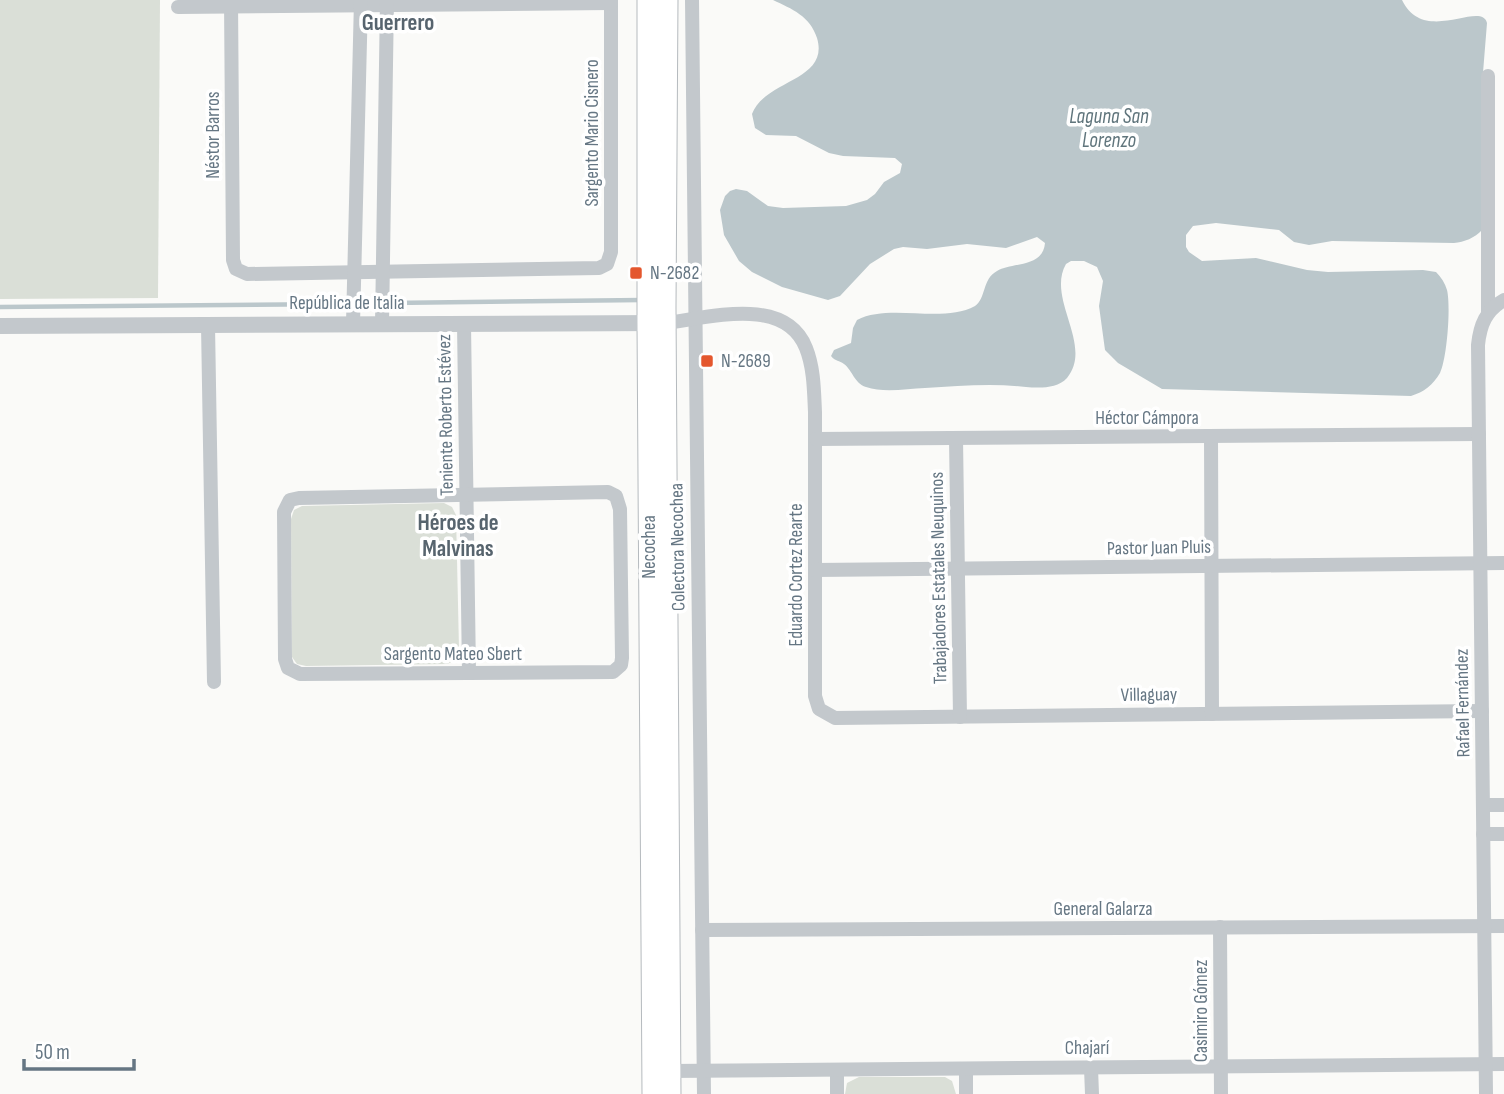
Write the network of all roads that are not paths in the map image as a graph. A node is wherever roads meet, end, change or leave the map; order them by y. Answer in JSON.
{"nodes":[{"id":1,"x":648,"y":0,"type":"edge"},
{"id":2,"x":667,"y":0,"type":"edge"},
{"id":3,"x":692,"y":0,"type":"edge"},
{"id":4,"x":611,"y":1,"type":"edge"},
{"id":5,"x":361,"y":2,"type":"edge"},
{"id":6,"x":387,"y":2,"type":"edge"},
{"id":7,"x":231,"y":3,"type":"edge"},
{"id":8,"x":178,"y":7,"type":"dead end"},
{"id":9,"x":1488,"y":76,"type":"dead end"},
{"id":10,"x":1488,"y":186,"type":"junction"},
{"id":11,"x":1504,"y":186,"type":"edge"},
{"id":12,"x":607,"y":264,"type":"joint"},
{"id":13,"x":236,"y":269,"type":"joint"},
{"id":14,"x":354,"y":272,"type":"junction"},
{"id":15,"x":381,"y":272,"type":"junction"},
{"id":16,"x":1504,"y":300,"type":"edge"},
{"id":17,"x":1488,"y":313,"type":"junction"},
{"id":18,"x":695,"y":319,"type":"junction"},
{"id":19,"x":657,"y":323,"type":"junction"},
{"id":20,"x":353,"y":324,"type":"junction"},
{"id":21,"x":382,"y":324,"type":"junction"},
{"id":22,"x":464,"y":324,"type":"junction"},
{"id":23,"x":208,"y":325,"type":"junction"},
{"id":24,"x":0,"y":326,"type":"edge"},
{"id":25,"x":1479,"y":434,"type":"junction"},
{"id":26,"x":1210,"y":436,"type":"junction"},
{"id":27,"x":956,"y":438,"type":"junction"},
{"id":28,"x":816,"y":439,"type":"junction"},
{"id":29,"x":466,"y":495,"type":"junction"},
{"id":30,"x":1481,"y":564,"type":"junction"},
{"id":31,"x":1504,"y":564,"type":"edge"},
{"id":32,"x":1211,"y":566,"type":"junction"},
{"id":33,"x":958,"y":569,"type":"junction"},
{"id":34,"x":815,"y":570,"type":"junction"},
{"id":35,"x":469,"y":673,"type":"junction"},
{"id":36,"x":214,"y":682,"type":"dead end"},
{"id":37,"x":819,"y":709,"type":"joint"},
{"id":38,"x":1482,"y":710,"type":"junction"},
{"id":39,"x":1212,"y":714,"type":"junction"},
{"id":40,"x":960,"y":717,"type":"junction"},
{"id":41,"x":1483,"y":805,"type":"junction"},
{"id":42,"x":1504,"y":805,"type":"edge"},
{"id":43,"x":1483,"y":834,"type":"junction"},
{"id":44,"x":1504,"y":834,"type":"edge"},
{"id":45,"x":1485,"y":926,"type":"junction"},
{"id":46,"x":1504,"y":926,"type":"edge"},
{"id":47,"x":1220,"y":927,"type":"junction"},
{"id":48,"x":702,"y":930,"type":"junction"},
{"id":49,"x":1504,"y":1064,"type":"edge"},
{"id":50,"x":1486,"y":1065,"type":"junction"},
{"id":51,"x":1221,"y":1067,"type":"junction"},
{"id":52,"x":1091,"y":1068,"type":"junction"},
{"id":53,"x":966,"y":1069,"type":"junction"},
{"id":54,"x":837,"y":1070,"type":"junction"},
{"id":55,"x":670,"y":1071,"type":"junction"},
{"id":56,"x":704,"y":1071,"type":"junction"},
{"id":57,"x":653,"y":1094,"type":"edge"},
{"id":58,"x":670,"y":1094,"type":"edge"},
{"id":59,"x":704,"y":1094,"type":"edge"},
{"id":60,"x":837,"y":1094,"type":"edge"},
{"id":61,"x":966,"y":1094,"type":"edge"},
{"id":62,"x":1092,"y":1094,"type":"edge"},
{"id":63,"x":1221,"y":1094,"type":"edge"},
{"id":64,"x":1486,"y":1094,"type":"edge"}],
"edges":[{"from":1,"to":19,"type":"main road","name":"Necochea"},
{"from":2,"to":19,"type":"main road","name":"Necochea"},
{"from":3,"to":18,"type":"street","name":"Colectora Necochea"},
{"from":4,"to":6,"type":"street"},
{"from":4,"to":12,"type":"street","name":"Sargento Mario Cisnero"},
{"from":5,"to":6,"type":"street"},
{"from":5,"to":7,"type":"street"},
{"from":5,"to":14,"type":"street"},
{"from":6,"to":15,"type":"street"},
{"from":7,"to":8,"type":"street"},
{"from":7,"to":13,"type":"street","name":"Néstor Barros"},
{"from":9,"to":10,"type":"street","name":"Rafael Fernández"},
{"from":10,"to":11,"type":"street"},
{"from":10,"to":17,"type":"street","name":"Rafael Fernández"},
{"from":12,"to":15,"type":"street","name":"República de Italia"},
{"from":13,"to":14,"type":"street","name":"República de Italia"},
{"from":14,"to":15,"type":"street","name":"República de Italia"},
{"from":14,"to":20,"type":"street"},
{"from":15,"to":21,"type":"street"},
{"from":16,"to":17,"type":"street"},
{"from":17,"to":25,"type":"street","name":"Rafael Fernández"},
{"from":18,"to":19,"type":"street","name":"República de Italia"},
{"from":18,"to":28,"type":"street","name":"Eduardo Cortez Rearte"},
{"from":18,"to":48,"type":"street","name":"Colectora Necochea"},
{"from":19,"to":22,"type":"street","name":"República de Italia"},
{"from":19,"to":55,"type":"main road","name":"Necochea"},
{"from":19,"to":57,"type":"main road","name":"Necochea"},
{"from":20,"to":21,"type":"street","name":"República de Italia"},
{"from":20,"to":23,"type":"street","name":"República de Italia"},
{"from":21,"to":22,"type":"street","name":"República de Italia"},
{"from":22,"to":29,"type":"street","name":"Teniente Roberto Estévez"},
{"from":23,"to":24,"type":"street","name":"República de Italia"},
{"from":23,"to":36,"type":"street"},
{"from":25,"to":26,"type":"street","name":"Héctor Cámpora"},
{"from":25,"to":30,"type":"street","name":"Rafael Fernández"},
{"from":26,"to":27,"type":"street","name":"Héctor Cámpora"},
{"from":26,"to":32,"type":"street"},
{"from":27,"to":28,"type":"street","name":"Héctor Cámpora"},
{"from":27,"to":33,"type":"street","name":"Trabajadores Estatales Neuquinos"},
{"from":28,"to":34,"type":"street","name":"Eduardo Cortez Rearte"},
{"from":29,"to":35,"type":"street","name":"Teniente Roberto Estévez"},
{"from":29,"to":35,"type":"street","name":"Sargento Mateo Sbert"},
{"from":29,"to":35,"type":"street","name":"Sargento Mateo Sbert"},
{"from":30,"to":31,"type":"street","name":"Pastor Juan Pluis"},
{"from":30,"to":32,"type":"street","name":"Pastor Juan Pluis"},
{"from":30,"to":38,"type":"street","name":"Rafael Fernández"},
{"from":32,"to":33,"type":"street","name":"Pastor Juan Pluis"},
{"from":32,"to":39,"type":"street"},
{"from":33,"to":34,"type":"street","name":"Pastor Juan Pluis"},
{"from":33,"to":40,"type":"street","name":"Trabajadores Estatales Neuquinos"},
{"from":34,"to":37,"type":"street","name":"Eduardo Cortez Rearte"},
{"from":37,"to":40,"type":"street","name":"Villaguay"},
{"from":38,"to":39,"type":"street","name":"Villaguay"},
{"from":38,"to":41,"type":"street","name":"Rafael Fernández"},
{"from":39,"to":40,"type":"street","name":"Villaguay"},
{"from":41,"to":42,"type":"street"},
{"from":41,"to":43,"type":"street","name":"Rafael Fernández"},
{"from":43,"to":44,"type":"street"},
{"from":43,"to":45,"type":"street","name":"Rafael Fernández"},
{"from":45,"to":46,"type":"street","name":"General Galarza"},
{"from":45,"to":47,"type":"street","name":"General Galarza"},
{"from":45,"to":50,"type":"street","name":"Rafael Fernández"},
{"from":47,"to":48,"type":"street","name":"General Galarza"},
{"from":47,"to":51,"type":"street","name":"Casimiro Gómez"},
{"from":48,"to":56,"type":"street","name":"Colectora Necochea"},
{"from":49,"to":50,"type":"street","name":"Chajarí"},
{"from":50,"to":51,"type":"street","name":"Chajarí"},
{"from":50,"to":64,"type":"street","name":"Rafael Fernández"},
{"from":51,"to":52,"type":"street","name":"Chajarí"},
{"from":51,"to":63,"type":"street","name":"Casimiro Gómez"},
{"from":52,"to":53,"type":"street","name":"Chajarí"},
{"from":52,"to":62,"type":"street"},
{"from":53,"to":54,"type":"street","name":"Chajarí"},
{"from":53,"to":61,"type":"street"},
{"from":54,"to":56,"type":"street","name":"Chajarí"},
{"from":54,"to":60,"type":"street"},
{"from":55,"to":56,"type":"street","name":"Chajarí"},
{"from":55,"to":58,"type":"main road","name":"Necochea"},
{"from":56,"to":59,"type":"street","name":"Colectora Necochea"}]}
